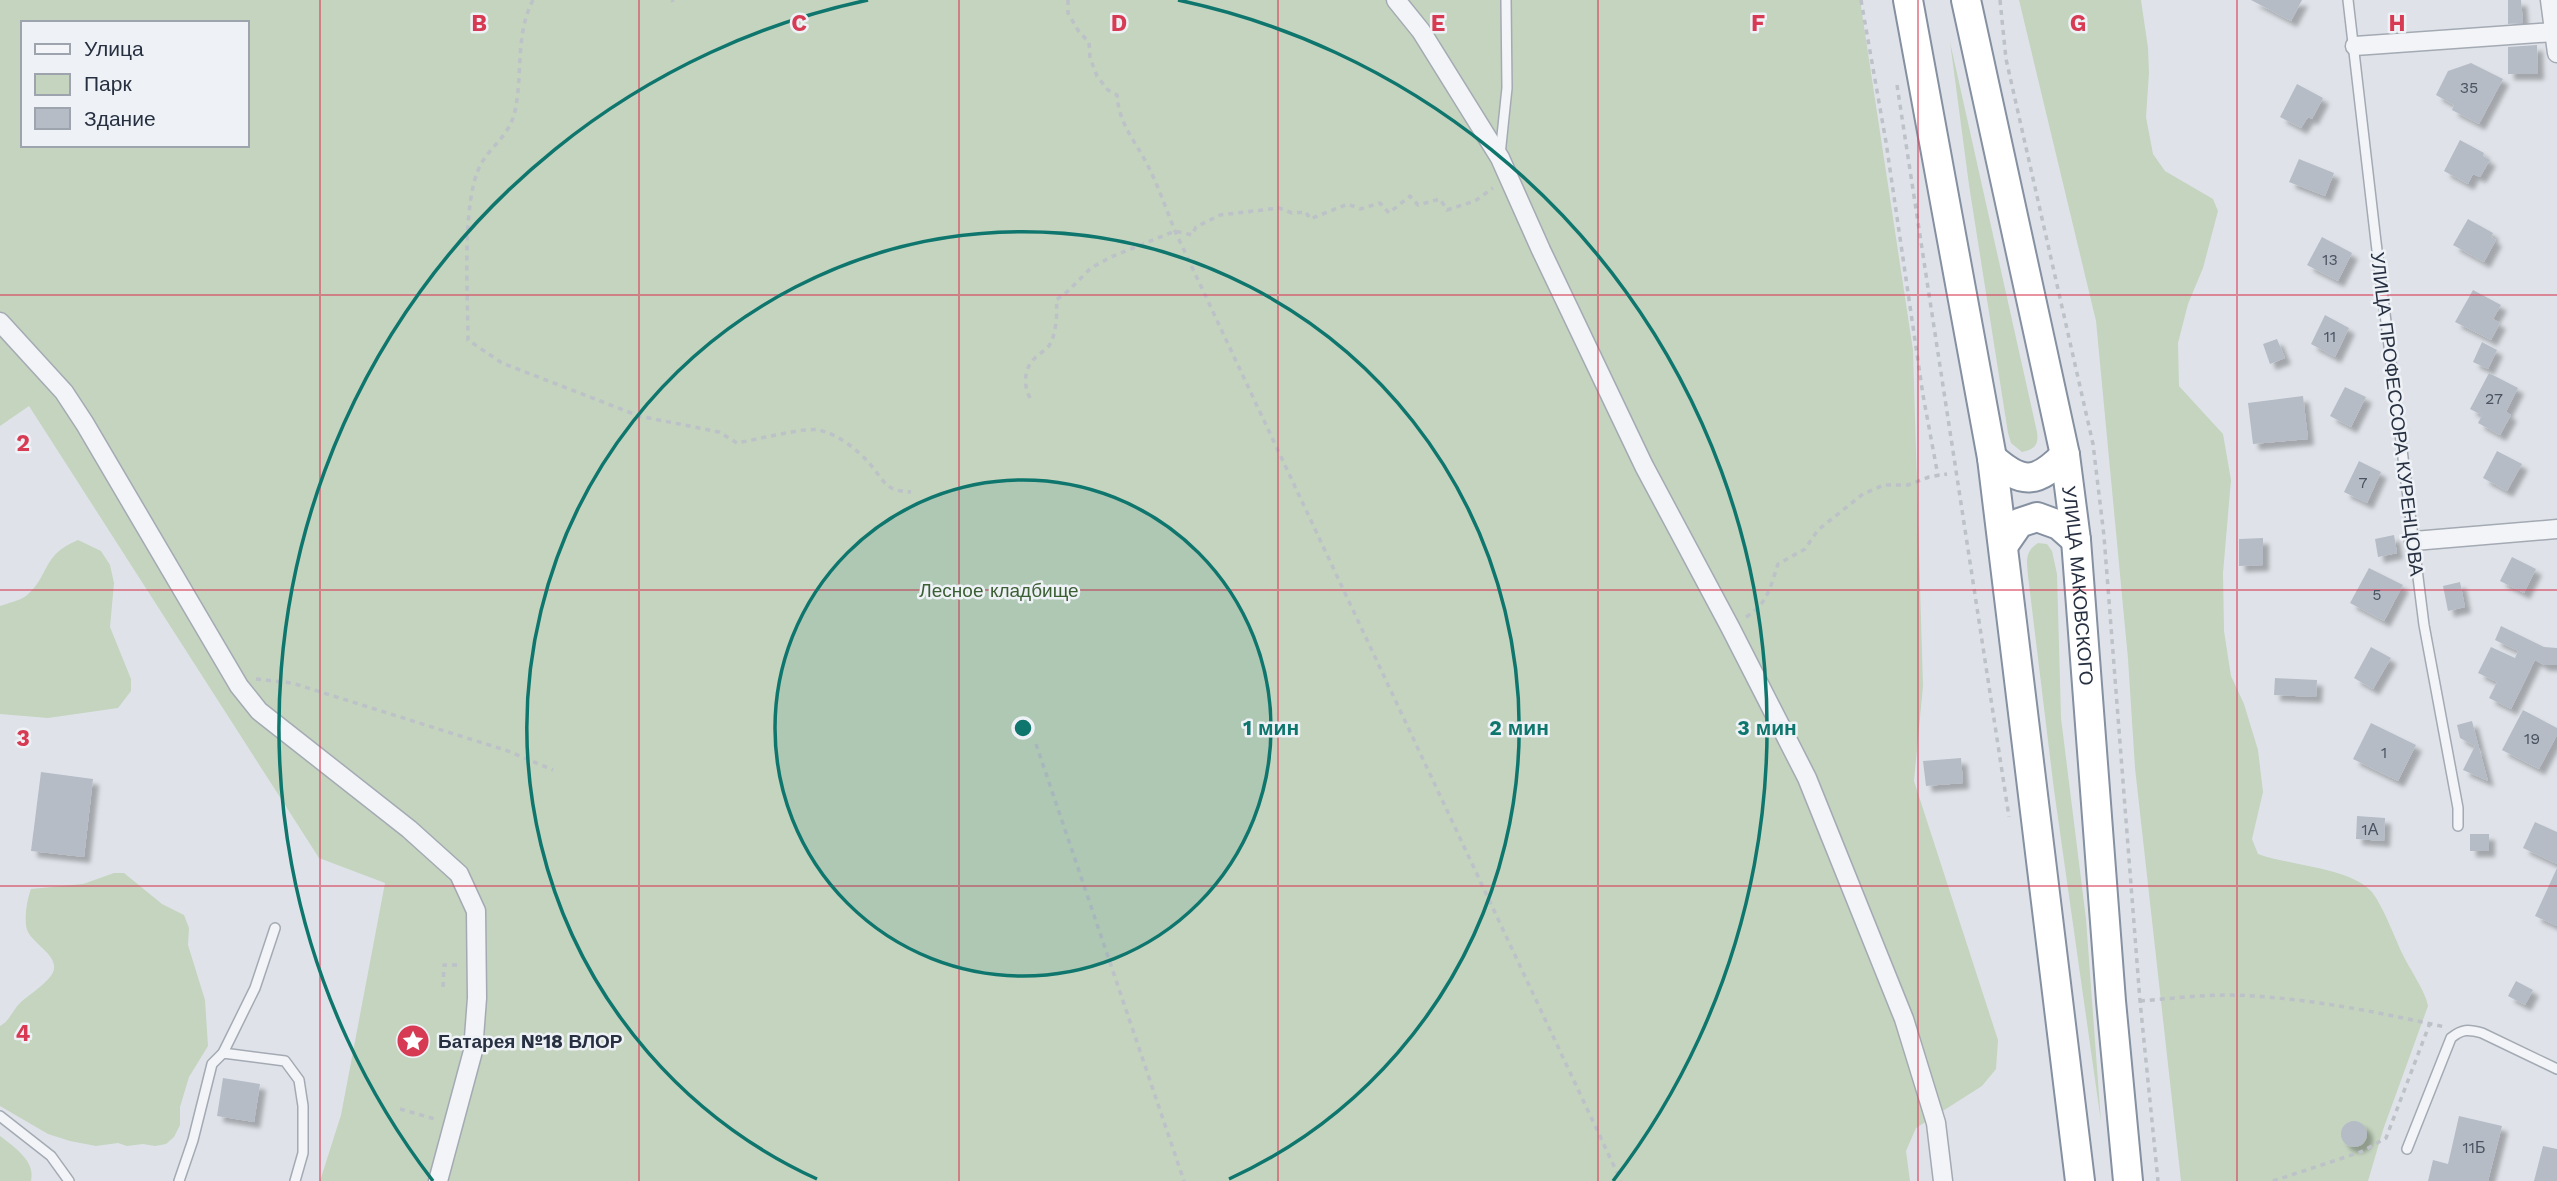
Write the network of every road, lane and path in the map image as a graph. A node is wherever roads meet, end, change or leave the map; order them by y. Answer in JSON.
{"nodes":[{"id":1,"x":533,"y":0,"type":"edge"},
{"id":2,"x":1068,"y":0,"type":"edge"},
{"id":3,"x":1396,"y":0,"type":"edge"},
{"id":4,"x":1506,"y":0,"type":"edge"},
{"id":5,"x":1861,"y":0,"type":"edge"},
{"id":6,"x":1908,"y":0,"type":"edge"},
{"id":7,"x":1966,"y":0,"type":"edge"},
{"id":8,"x":2348,"y":0,"type":"edge"},
{"id":9,"x":2550,"y":0,"type":"edge"},
{"id":10,"x":2554,"y":32,"type":"junction"},
{"id":11,"x":2355,"y":47,"type":"junction"},
{"id":12,"x":2557,"y":53,"type":"edge"},
{"id":13,"x":1895,"y":74,"type":"dead end"},
{"id":14,"x":1500,"y":158,"type":"junction"},
{"id":15,"x":1509,"y":177,"type":"junction"},
{"id":16,"x":1175,"y":231,"type":"junction"},
{"id":17,"x":0,"y":323,"type":"edge"},
{"id":18,"x":1030,"y":398,"type":"dead end"},
{"id":19,"x":2065,"y":455,"type":"junction"},
{"id":20,"x":1992,"y":458,"type":"junction"},
{"id":21,"x":1947,"y":474,"type":"dead end"},
{"id":22,"x":1938,"y":475,"type":"junction"},
{"id":23,"x":911,"y":492,"type":"dead end"},
{"id":24,"x":2557,"y":530,"type":"edge"},
{"id":25,"x":2076,"y":540,"type":"junction"},
{"id":26,"x":2414,"y":541,"type":"junction"},
{"id":27,"x":2003,"y":546,"type":"junction"},
{"id":28,"x":1976,"y":591,"type":"dead end"},
{"id":29,"x":1730,"y":627,"type":"junction"},
{"id":30,"x":233,"y":676,"type":"junction"},
{"id":31,"x":1036,"y":744,"type":"dead end"},
{"id":32,"x":553,"y":770,"type":"dead end"},
{"id":33,"x":2458,"y":826,"type":"dead end"},
{"id":34,"x":275,"y":928,"type":"dead end"},
{"id":35,"x":477,"y":964,"type":"junction"},
{"id":36,"x":443,"y":987,"type":"dead end"},
{"id":37,"x":2140,"y":1001,"type":"dead end"},
{"id":38,"x":2430,"y":1023,"type":"junction"},
{"id":39,"x":2460,"y":1030,"type":"junction"},
{"id":40,"x":223,"y":1052,"type":"junction"},
{"id":41,"x":2557,"y":1069,"type":"edge"},
{"id":42,"x":400,"y":1109,"type":"dead end"},
{"id":43,"x":0,"y":1116,"type":"edge"},
{"id":44,"x":454,"y":1123,"type":"junction"},
{"id":45,"x":2407,"y":1149,"type":"dead end"},
{"id":46,"x":69,"y":1181,"type":"edge"},
{"id":47,"x":179,"y":1181,"type":"edge"},
{"id":48,"x":295,"y":1181,"type":"edge"},
{"id":49,"x":438,"y":1181,"type":"edge"},
{"id":50,"x":1184,"y":1181,"type":"edge"},
{"id":51,"x":1621,"y":1181,"type":"edge"},
{"id":52,"x":1943,"y":1181,"type":"edge"},
{"id":53,"x":2080,"y":1181,"type":"edge"},
{"id":54,"x":2128,"y":1181,"type":"edge"},
{"id":55,"x":2273,"y":1181,"type":"edge"}],
"edges":[{"from":1,"to":23,"type":"path"},
{"from":2,"to":16,"type":"path"},
{"from":3,"to":14,"type":"street"},
{"from":4,"to":14,"type":"lane"},
{"from":5,"to":22,"type":"path"},
{"from":6,"to":20,"type":"highway"},
{"from":7,"to":19,"type":"highway","name":"УЛИЦА МАКОВСКОГО"},
{"from":8,"to":11,"type":"lane","name":"УЛИЦА ПРОФЕССОРА КУРЕНЦОВА"},
{"from":9,"to":10,"type":"street"},
{"from":10,"to":11,"type":"street"},
{"from":10,"to":12,"type":"street"},
{"from":11,"to":26,"type":"lane","name":"УЛИЦА ПРОФЕССОРА КУРЕНЦОВА"},
{"from":13,"to":28,"type":"path"},
{"from":14,"to":15,"type":"street"},
{"from":15,"to":16,"type":"path"},
{"from":15,"to":29,"type":"street"},
{"from":16,"to":18,"type":"path"},
{"from":16,"to":51,"type":"path"},
{"from":17,"to":30,"type":"street"},
{"from":19,"to":20,"type":"highway"},
{"from":19,"to":25,"type":"highway","name":"УЛИЦА МАКОВСКОГО"},
{"from":20,"to":27,"type":"highway"},
{"from":21,"to":22,"type":"path"},
{"from":22,"to":29,"type":"path"},
{"from":24,"to":26,"type":"street"},
{"from":25,"to":27,"type":"highway"},
{"from":25,"to":54,"type":"highway","name":"УЛИЦА МАКОВСКОГО"},
{"from":26,"to":33,"type":"lane","name":"УЛИЦА ПРОФЕССОРА КУРЕНЦОВА"},
{"from":27,"to":53,"type":"highway"},
{"from":29,"to":52,"type":"street"},
{"from":30,"to":32,"type":"path"},
{"from":30,"to":35,"type":"street"},
{"from":31,"to":50,"type":"path"},
{"from":34,"to":40,"type":"lane"},
{"from":35,"to":36,"type":"path"},
{"from":35,"to":44,"type":"street"},
{"from":37,"to":38,"type":"path"},
{"from":38,"to":39,"type":"path"},
{"from":38,"to":55,"type":"path"},
{"from":39,"to":41,"type":"lane"},
{"from":39,"to":45,"type":"lane"},
{"from":40,"to":47,"type":"lane"},
{"from":40,"to":48,"type":"lane"},
{"from":42,"to":44,"type":"path"},
{"from":43,"to":46,"type":"lane"},
{"from":44,"to":49,"type":"street"}]}
